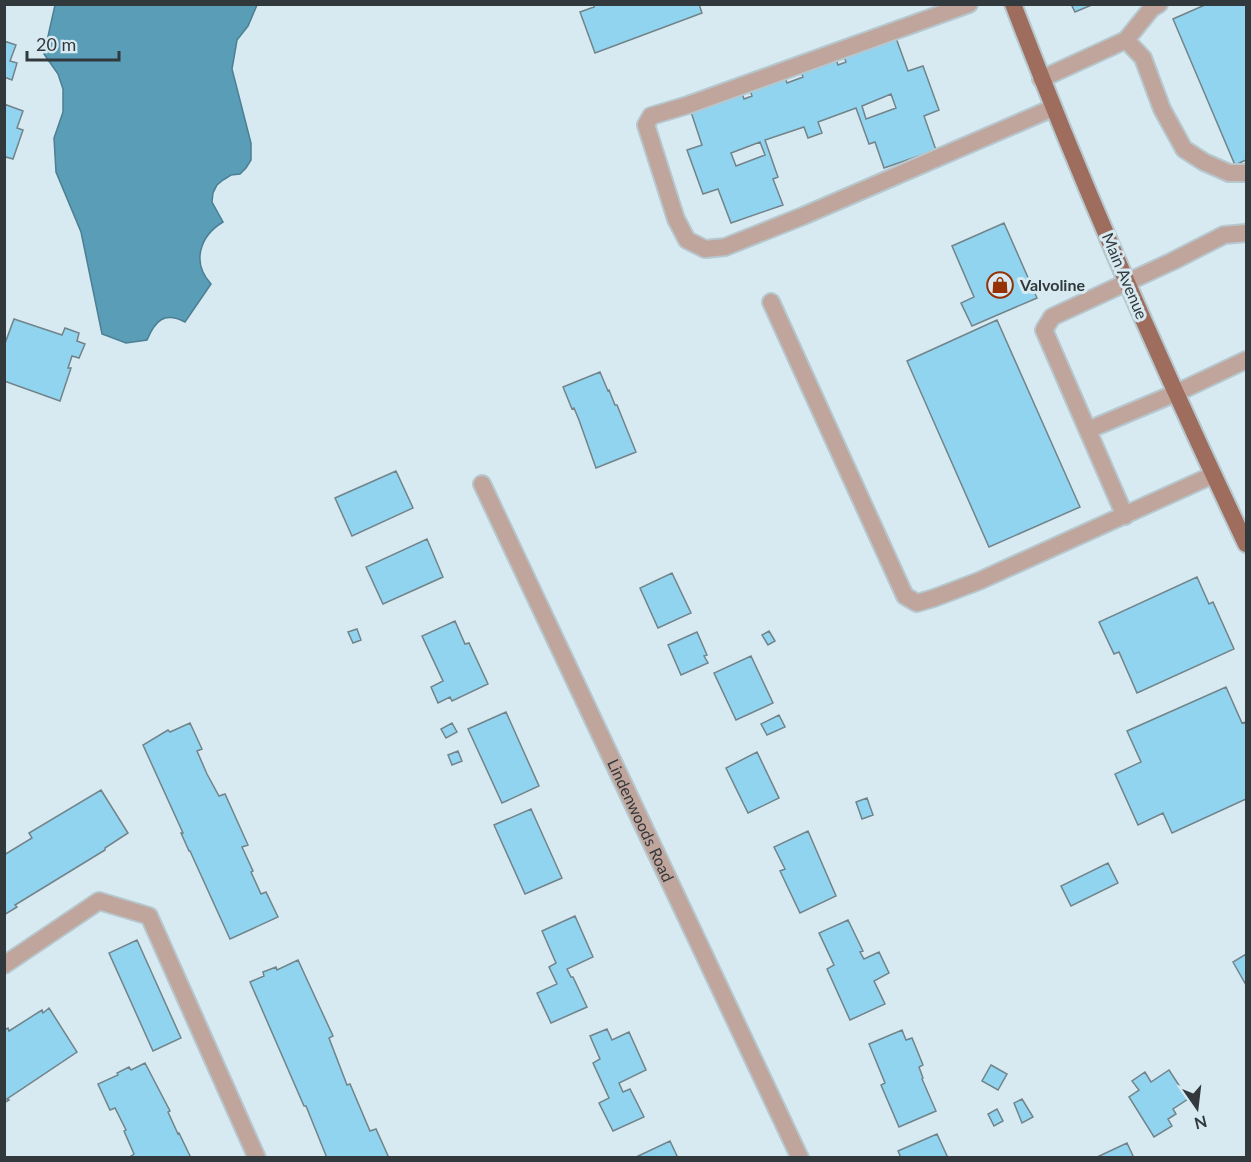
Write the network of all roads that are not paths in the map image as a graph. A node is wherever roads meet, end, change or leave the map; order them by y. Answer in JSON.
{"nodes":[{"id":1,"x":969,"y":4,"type":"edge"},
{"id":2,"x":1013,"y":4,"type":"edge"},
{"id":3,"x":1159,"y":4,"type":"edge"},
{"id":4,"x":1126,"y":40,"type":"junction"},
{"id":5,"x":1041,"y":79,"type":"junction"},
{"id":6,"x":1053,"y":108,"type":"junction"},
{"id":7,"x":1246,"y":173,"type":"edge"},
{"id":8,"x":1246,"y":233,"type":"edge"},
{"id":9,"x":1128,"y":282,"type":"junction"},
{"id":10,"x":771,"y":302,"type":"dead end"},
{"id":11,"x":1246,"y":360,"type":"edge"},
{"id":12,"x":1176,"y":393,"type":"junction"},
{"id":13,"x":1088,"y":430,"type":"junction"},
{"id":14,"x":1213,"y":475,"type":"junction"},
{"id":15,"x":482,"y":484,"type":"dead end"},
{"id":16,"x":1125,"y":516,"type":"junction"},
{"id":17,"x":1246,"y":544,"type":"edge"},
{"id":18,"x":4,"y":965,"type":"edge"},
{"id":19,"x":257,"y":1158,"type":"edge"},
{"id":20,"x":800,"y":1158,"type":"edge"}],
"edges":[{"from":1,"to":6,"type":"street"},
{"from":2,"to":5,"type":"main road","name":"Main Avenue"},
{"from":3,"to":4,"type":"street"},
{"from":4,"to":5,"type":"street"},
{"from":4,"to":7,"type":"street"},
{"from":5,"to":6,"type":"main road","name":"Main Avenue"},
{"from":6,"to":9,"type":"main road","name":"Main Avenue"},
{"from":8,"to":9,"type":"street"},
{"from":9,"to":12,"type":"main road","name":"Main Avenue"},
{"from":9,"to":13,"type":"street"},
{"from":10,"to":16,"type":"street"},
{"from":11,"to":12,"type":"street"},
{"from":12,"to":13,"type":"street"},
{"from":12,"to":14,"type":"main road","name":"Main Avenue"},
{"from":13,"to":16,"type":"street"},
{"from":14,"to":16,"type":"street"},
{"from":14,"to":17,"type":"main road","name":"Main Avenue"},
{"from":15,"to":20,"type":"street","name":"Lindenwoods Road"},
{"from":18,"to":19,"type":"street"}]}
